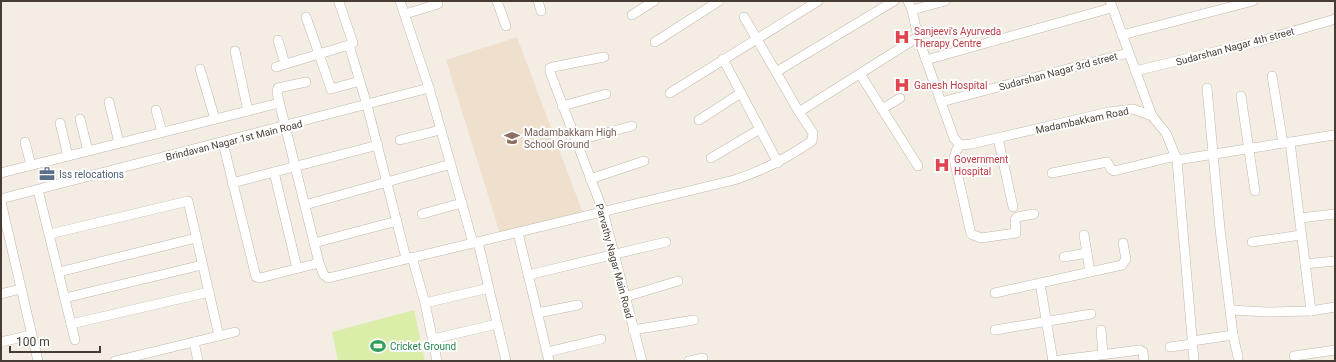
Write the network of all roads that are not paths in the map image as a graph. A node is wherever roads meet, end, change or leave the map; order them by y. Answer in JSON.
{"nodes":[{"id":1,"x":400,"y":1,"type":"edge"},
{"id":2,"x":497,"y":1,"type":"edge"},
{"id":3,"x":538,"y":1,"type":"edge"},
{"id":4,"x":654,"y":1,"type":"edge"},
{"id":5,"x":719,"y":1,"type":"edge"},
{"id":6,"x":818,"y":1,"type":"edge"},
{"id":7,"x":894,"y":1,"type":"edge"},
{"id":8,"x":945,"y":1,"type":"edge"},
{"id":9,"x":1253,"y":1,"type":"edge"},
{"id":10,"x":338,"y":2,"type":"edge"},
{"id":11,"x":438,"y":4,"type":"dead end"},
{"id":12,"x":1111,"y":4,"type":"edge"},
{"id":13,"x":910,"y":5,"type":"edge"},
{"id":14,"x":541,"y":11,"type":"dead end"},
{"id":15,"x":405,"y":14,"type":"junction"},
{"id":16,"x":632,"y":16,"type":"dead end"},
{"id":17,"x":306,"y":17,"type":"dead end"},
{"id":18,"x":744,"y":17,"type":"dead end"},
{"id":19,"x":1335,"y":19,"type":"edge"},
{"id":20,"x":506,"y":26,"type":"dead end"},
{"id":21,"x":1122,"y":35,"type":"junction"},
{"id":22,"x":918,"y":37,"type":"junction"},
{"id":23,"x":757,"y":38,"type":"junction"},
{"id":24,"x":278,"y":40,"type":"dead end"},
{"id":25,"x":655,"y":42,"type":"dead end"},
{"id":26,"x":353,"y":43,"type":"junction"},
{"id":27,"x":235,"y":51,"type":"dead end"},
{"id":28,"x":1128,"y":53,"type":"junction"},
{"id":29,"x":319,"y":54,"type":"junction"},
{"id":30,"x":604,"y":57,"type":"dead end"},
{"id":31,"x":724,"y":59,"type":"junction"},
{"id":32,"x":926,"y":60,"type":"junction"},
{"id":33,"x":200,"y":68,"type":"dead end"},
{"id":34,"x":1135,"y":71,"type":"junction"},
{"id":35,"x":776,"y":72,"type":"junction"},
{"id":36,"x":860,"y":74,"type":"junction"},
{"id":37,"x":1272,"y":76,"type":"dead end"},
{"id":38,"x":360,"y":81,"type":"junction"},
{"id":39,"x":306,"y":82,"type":"dead end"},
{"id":40,"x":429,"y":88,"type":"junction"},
{"id":41,"x":1206,"y":88,"type":"dead end"},
{"id":42,"x":670,"y":93,"type":"dead end"},
{"id":43,"x":741,"y":93,"type":"junction"},
{"id":44,"x":606,"y":94,"type":"dead end"},
{"id":45,"x":1241,"y":96,"type":"dead end"},
{"id":46,"x":900,"y":98,"type":"dead end"},
{"id":47,"x":109,"y":102,"type":"dead end"},
{"id":48,"x":941,"y":102,"type":"junction"},
{"id":49,"x":279,"y":103,"type":"junction"},
{"id":50,"x":368,"y":105,"type":"junction"},
{"id":51,"x":562,"y":106,"type":"junction"},
{"id":52,"x":882,"y":109,"type":"junction"},
{"id":53,"x":156,"y":110,"type":"dead end"},
{"id":54,"x":248,"y":111,"type":"junction"},
{"id":55,"x":799,"y":112,"type":"junction"},
{"id":56,"x":1152,"y":116,"type":"junction"},
{"id":57,"x":80,"y":119,"type":"dead end"},
{"id":58,"x":215,"y":119,"type":"junction"},
{"id":59,"x":699,"y":120,"type":"dead end"},
{"id":60,"x":60,"y":123,"type":"dead end"},
{"id":61,"x":632,"y":126,"type":"dead end"},
{"id":62,"x":285,"y":127,"type":"junction"},
{"id":63,"x":760,"y":129,"type":"junction"},
{"id":64,"x":440,"y":130,"type":"junction"},
{"id":65,"x":162,"y":132,"type":"junction"},
{"id":66,"x":1334,"y":135,"type":"dead end"},
{"id":67,"x":998,"y":138,"type":"junction"},
{"id":68,"x":400,"y":140,"type":"dead end"},
{"id":69,"x":576,"y":141,"type":"junction"},
{"id":70,"x":26,"y":142,"type":"dead end"},
{"id":71,"x":119,"y":143,"type":"junction"},
{"id":72,"x":222,"y":143,"type":"junction"},
{"id":73,"x":1287,"y":143,"type":"junction"},
{"id":74,"x":960,"y":145,"type":"junction"},
{"id":75,"x":378,"y":146,"type":"junction"},
{"id":76,"x":1248,"y":149,"type":"junction"},
{"id":77,"x":88,"y":151,"type":"junction"},
{"id":78,"x":1213,"y":155,"type":"junction"},
{"id":79,"x":68,"y":156,"type":"junction"},
{"id":80,"x":711,"y":158,"type":"dead end"},
{"id":81,"x":1176,"y":158,"type":"junction"},
{"id":82,"x":644,"y":161,"type":"dead end"},
{"id":83,"x":778,"y":163,"type":"junction"},
{"id":84,"x":452,"y":164,"type":"junction"},
{"id":85,"x":31,"y":165,"type":"junction"},
{"id":86,"x":295,"y":166,"type":"junction"},
{"id":87,"x":918,"y":166,"type":"dead end"},
{"id":88,"x":274,"y":172,"type":"junction"},
{"id":89,"x":1,"y":173,"type":"edge"},
{"id":90,"x":1052,"y":173,"type":"dead end"},
{"id":91,"x":590,"y":179,"type":"junction"},
{"id":92,"x":232,"y":183,"type":"junction"},
{"id":93,"x":387,"y":183,"type":"junction"},
{"id":94,"x":38,"y":190,"type":"junction"},
{"id":95,"x":1255,"y":191,"type":"dead end"},
{"id":96,"x":1,"y":200,"type":"edge"},
{"id":97,"x":462,"y":203,"type":"junction"},
{"id":98,"x":304,"y":205,"type":"junction"},
{"id":99,"x":1013,"y":207,"type":"dead end"},
{"id":100,"x":603,"y":212,"type":"junction"},
{"id":101,"x":422,"y":214,"type":"dead end"},
{"id":102,"x":1034,"y":214,"type":"dead end"},
{"id":103,"x":1335,"y":214,"type":"edge"},
{"id":104,"x":1300,"y":218,"type":"junction"},
{"id":105,"x":396,"y":221,"type":"junction"},
{"id":106,"x":518,"y":233,"type":"junction"},
{"id":107,"x":50,"y":234,"type":"junction"},
{"id":108,"x":1084,"y":235,"type":"dead end"},
{"id":109,"x":1302,"y":235,"type":"junction"},
{"id":110,"x":196,"y":238,"type":"junction"},
{"id":111,"x":666,"y":242,"type":"dead end"},
{"id":112,"x":1252,"y":242,"type":"dead end"},
{"id":113,"x":5,"y":243,"type":"edge"},
{"id":114,"x":314,"y":243,"type":"junction"},
{"id":115,"x":475,"y":243,"type":"junction"},
{"id":116,"x":1123,"y":243,"type":"dead end"},
{"id":117,"x":1087,"y":253,"type":"junction"},
{"id":118,"x":613,"y":254,"type":"junction"},
{"id":119,"x":1064,"y":257,"type":"dead end"},
{"id":120,"x":409,"y":258,"type":"junction"},
{"id":121,"x":1335,"y":261,"type":"edge"},
{"id":122,"x":319,"y":263,"type":"junction"},
{"id":123,"x":1305,"y":264,"type":"junction"},
{"id":124,"x":202,"y":265,"type":"junction"},
{"id":125,"x":297,"y":268,"type":"junction"},
{"id":126,"x":59,"y":272,"type":"junction"},
{"id":127,"x":1090,"y":272,"type":"junction"},
{"id":128,"x":528,"y":275,"type":"junction"},
{"id":129,"x":678,"y":281,"type":"dead end"},
{"id":130,"x":1040,"y":283,"type":"junction"},
{"id":131,"x":489,"y":288,"type":"junction"},
{"id":132,"x":20,"y":289,"type":"junction"},
{"id":133,"x":209,"y":292,"type":"junction"},
{"id":134,"x":995,"y":292,"type":"dead end"},
{"id":135,"x":1,"y":294,"type":"edge"},
{"id":136,"x":625,"y":297,"type":"junction"},
{"id":137,"x":65,"y":298,"type":"junction"},
{"id":138,"x":425,"y":303,"type":"junction"},
{"id":139,"x":578,"y":305,"type":"dead end"},
{"id":140,"x":1335,"y":307,"type":"edge"},
{"id":141,"x":1231,"y":310,"type":"junction"},
{"id":142,"x":1311,"y":311,"type":"junction"},
{"id":143,"x":538,"y":313,"type":"junction"},
{"id":144,"x":1091,"y":314,"type":"dead end"},
{"id":145,"x":694,"y":320,"type":"dead end"},
{"id":146,"x":1047,"y":321,"type":"junction"},
{"id":147,"x":71,"y":324,"type":"junction"},
{"id":148,"x":497,"y":324,"type":"junction"},
{"id":149,"x":633,"y":330,"type":"junction"},
{"id":150,"x":995,"y":330,"type":"dead end"},
{"id":151,"x":1101,"y":330,"type":"dead end"},
{"id":152,"x":235,"y":332,"type":"dead end"},
{"id":153,"x":31,"y":335,"type":"junction"},
{"id":154,"x":1233,"y":335,"type":"junction"},
{"id":155,"x":219,"y":336,"type":"junction"},
{"id":156,"x":433,"y":339,"type":"junction"},
{"id":157,"x":601,"y":339,"type":"dead end"},
{"id":158,"x":75,"y":340,"type":"dead end"},
{"id":159,"x":1,"y":342,"type":"edge"},
{"id":160,"x":194,"y":342,"type":"junction"},
{"id":161,"x":1192,"y":343,"type":"junction"},
{"id":162,"x":1170,"y":347,"type":"dead end"},
{"id":163,"x":1335,"y":350,"type":"edge"},
{"id":164,"x":1103,"y":354,"type":"junction"},
{"id":165,"x":548,"y":356,"type":"edge"},
{"id":166,"x":1294,"y":356,"type":"dead end"},
{"id":167,"x":703,"y":358,"type":"dead end"},
{"id":168,"x":1238,"y":358,"type":"dead end"},
{"id":169,"x":38,"y":361,"type":"edge"},
{"id":170,"x":115,"y":361,"type":"edge"},
{"id":171,"x":198,"y":361,"type":"edge"},
{"id":172,"x":437,"y":361,"type":"edge"},
{"id":173,"x":506,"y":361,"type":"edge"},
{"id":174,"x":642,"y":361,"type":"edge"},
{"id":175,"x":689,"y":361,"type":"edge"},
{"id":176,"x":1053,"y":361,"type":"edge"},
{"id":177,"x":1144,"y":361,"type":"edge"},
{"id":178,"x":1194,"y":361,"type":"edge"}],
"edges":[{"from":1,"to":15,"type":"street"},
{"from":2,"to":20,"type":"street"},
{"from":3,"to":14,"type":"street"},
{"from":4,"to":16,"type":"street"},
{"from":5,"to":25,"type":"street"},
{"from":6,"to":23,"type":"street"},
{"from":7,"to":35,"type":"street"},
{"from":8,"to":13,"type":"street"},
{"from":9,"to":21,"type":"street"},
{"from":10,"to":26,"type":"street"},
{"from":11,"to":15,"type":"street"},
{"from":12,"to":21,"type":"street"},
{"from":12,"to":32,"type":"street"},
{"from":13,"to":22,"type":"street"},
{"from":15,"to":40,"type":"street"},
{"from":17,"to":29,"type":"street"},
{"from":18,"to":23,"type":"street"},
{"from":19,"to":34,"type":"street","name":"Sudarshan Nagar 4th street"},
{"from":21,"to":28,"type":"street"},
{"from":22,"to":32,"type":"street"},
{"from":22,"to":36,"type":"street"},
{"from":23,"to":31,"type":"street"},
{"from":23,"to":35,"type":"street"},
{"from":24,"to":29,"type":"street"},
{"from":26,"to":29,"type":"street"},
{"from":26,"to":38,"type":"street"},
{"from":27,"to":54,"type":"street"},
{"from":28,"to":34,"type":"street"},
{"from":28,"to":48,"type":"street","name":"Sudarshan Nagar 3rd street"},
{"from":29,"to":38,"type":"street"},
{"from":30,"to":51,"type":"street","name":"Parvathy Nagar Main Road"},
{"from":31,"to":42,"type":"street"},
{"from":31,"to":43,"type":"street"},
{"from":32,"to":48,"type":"street"},
{"from":33,"to":58,"type":"street"},
{"from":34,"to":56,"type":"street"},
{"from":35,"to":55,"type":"street"},
{"from":36,"to":52,"type":"street"},
{"from":36,"to":55,"type":"street"},
{"from":37,"to":73,"type":"street"},
{"from":38,"to":50,"type":"street"},
{"from":39,"to":49,"type":"street"},
{"from":40,"to":50,"type":"street","name":"Brindavan Nagar 1st Main Road"},
{"from":40,"to":64,"type":"street"},
{"from":41,"to":78,"type":"street"},
{"from":43,"to":59,"type":"street"},
{"from":43,"to":63,"type":"street"},
{"from":44,"to":51,"type":"street"},
{"from":45,"to":76,"type":"street"},
{"from":46,"to":52,"type":"street"},
{"from":47,"to":71,"type":"street"},
{"from":48,"to":74,"type":"street"},
{"from":49,"to":54,"type":"street"},
{"from":49,"to":62,"type":"street"},
{"from":50,"to":62,"type":"street","name":"Brindavan Nagar 1st Main Road"},
{"from":50,"to":75,"type":"street"},
{"from":51,"to":69,"type":"street","name":"Parvathy Nagar Main Road"},
{"from":52,"to":87,"type":"street"},
{"from":53,"to":65,"type":"street"},
{"from":54,"to":58,"type":"street"},
{"from":55,"to":83,"type":"street"},
{"from":56,"to":67,"type":"street","name":"Madambakkam Road"},
{"from":56,"to":81,"type":"street"},
{"from":57,"to":77,"type":"street"},
{"from":58,"to":65,"type":"street"},
{"from":60,"to":79,"type":"street"},
{"from":61,"to":69,"type":"street"},
{"from":62,"to":72,"type":"street","name":"Brindavan Nagar 1st Main Road"},
{"from":62,"to":86,"type":"street"},
{"from":63,"to":80,"type":"street"},
{"from":63,"to":83,"type":"street"},
{"from":64,"to":68,"type":"street"},
{"from":64,"to":84,"type":"street"},
{"from":65,"to":71,"type":"street"},
{"from":66,"to":73,"type":"street"},
{"from":67,"to":74,"type":"street","name":"Madambakkam Road"},
{"from":67,"to":99,"type":"street"},
{"from":69,"to":91,"type":"street","name":"Parvathy Nagar Main Road"},
{"from":70,"to":85,"type":"street"},
{"from":71,"to":77,"type":"street"},
{"from":72,"to":92,"type":"street"},
{"from":72,"to":94,"type":"street","name":"Brindavan Nagar 1st Main Road"},
{"from":73,"to":76,"type":"street"},
{"from":73,"to":104,"type":"street"},
{"from":74,"to":102,"type":"street"},
{"from":75,"to":86,"type":"street"},
{"from":75,"to":93,"type":"street"},
{"from":76,"to":78,"type":"street"},
{"from":76,"to":95,"type":"street"},
{"from":77,"to":79,"type":"street"},
{"from":78,"to":81,"type":"street"},
{"from":78,"to":141,"type":"street"},
{"from":79,"to":85,"type":"street"},
{"from":81,"to":90,"type":"street"},
{"from":81,"to":161,"type":"street"},
{"from":82,"to":91,"type":"street"},
{"from":83,"to":100,"type":"street"},
{"from":84,"to":93,"type":"street"},
{"from":84,"to":97,"type":"street"},
{"from":85,"to":89,"type":"street"},
{"from":86,"to":88,"type":"street"},
{"from":86,"to":98,"type":"street"},
{"from":88,"to":92,"type":"street"},
{"from":88,"to":125,"type":"street"},
{"from":91,"to":100,"type":"street","name":"Parvathy Nagar Main Road"},
{"from":92,"to":125,"type":"street"},
{"from":93,"to":98,"type":"street"},
{"from":93,"to":105,"type":"street"},
{"from":94,"to":96,"type":"street","name":"Brindavan Nagar 1st Main Road"},
{"from":94,"to":107,"type":"street"},
{"from":96,"to":113,"type":"street"},
{"from":97,"to":101,"type":"street"},
{"from":97,"to":115,"type":"street"},
{"from":98,"to":114,"type":"street"},
{"from":100,"to":106,"type":"street"},
{"from":100,"to":118,"type":"street","name":"Parvathy Nagar Main Road"},
{"from":103,"to":104,"type":"street"},
{"from":104,"to":109,"type":"street"},
{"from":105,"to":114,"type":"street"},
{"from":105,"to":120,"type":"street"},
{"from":106,"to":115,"type":"street"},
{"from":106,"to":128,"type":"street"},
{"from":107,"to":110,"type":"street"},
{"from":107,"to":126,"type":"street"},
{"from":108,"to":117,"type":"street"},
{"from":109,"to":112,"type":"street"},
{"from":109,"to":123,"type":"street"},
{"from":110,"to":124,"type":"street"},
{"from":110,"to":126,"type":"street"},
{"from":111,"to":118,"type":"street"},
{"from":113,"to":132,"type":"street"},
{"from":114,"to":122,"type":"street"},
{"from":115,"to":120,"type":"street"},
{"from":115,"to":131,"type":"street"},
{"from":116,"to":127,"type":"street"},
{"from":117,"to":119,"type":"street"},
{"from":117,"to":127,"type":"street"},
{"from":118,"to":128,"type":"street"},
{"from":118,"to":136,"type":"street","name":"Parvathy Nagar Main Road"},
{"from":120,"to":122,"type":"street"},
{"from":120,"to":138,"type":"street"},
{"from":121,"to":123,"type":"street"},
{"from":122,"to":125,"type":"street"},
{"from":123,"to":142,"type":"street"},
{"from":124,"to":133,"type":"street"},
{"from":124,"to":137,"type":"street"},
{"from":126,"to":137,"type":"street"},
{"from":127,"to":130,"type":"street"},
{"from":128,"to":143,"type":"street"},
{"from":129,"to":136,"type":"street"},
{"from":130,"to":134,"type":"street"},
{"from":130,"to":146,"type":"street"},
{"from":131,"to":138,"type":"street"},
{"from":131,"to":148,"type":"street"},
{"from":132,"to":135,"type":"street"},
{"from":132,"to":153,"type":"street"},
{"from":133,"to":147,"type":"street"},
{"from":133,"to":155,"type":"street"},
{"from":136,"to":149,"type":"street","name":"Parvathy Nagar Main Road"},
{"from":137,"to":147,"type":"street"},
{"from":138,"to":156,"type":"street"},
{"from":139,"to":143,"type":"street"},
{"from":140,"to":142,"type":"street"},
{"from":141,"to":142,"type":"street"},
{"from":141,"to":154,"type":"street"},
{"from":143,"to":165,"type":"street"},
{"from":144,"to":146,"type":"street"},
{"from":145,"to":149,"type":"street"},
{"from":146,"to":150,"type":"street"},
{"from":146,"to":176,"type":"street"},
{"from":147,"to":158,"type":"street"},
{"from":148,"to":156,"type":"street"},
{"from":148,"to":173,"type":"street"},
{"from":149,"to":174,"type":"street","name":"Parvathy Nagar Main Road"},
{"from":151,"to":164,"type":"street"},
{"from":152,"to":155,"type":"street"},
{"from":153,"to":159,"type":"street"},
{"from":153,"to":169,"type":"street"},
{"from":154,"to":161,"type":"street"},
{"from":154,"to":168,"type":"street"},
{"from":155,"to":160,"type":"street"},
{"from":156,"to":172,"type":"street"},
{"from":157,"to":165,"type":"street"},
{"from":160,"to":170,"type":"street"},
{"from":160,"to":171,"type":"street"},
{"from":161,"to":162,"type":"street"},
{"from":161,"to":178,"type":"street"},
{"from":163,"to":166,"type":"street"},
{"from":164,"to":176,"type":"street"},
{"from":164,"to":177,"type":"street"},
{"from":167,"to":175,"type":"street"}]}
